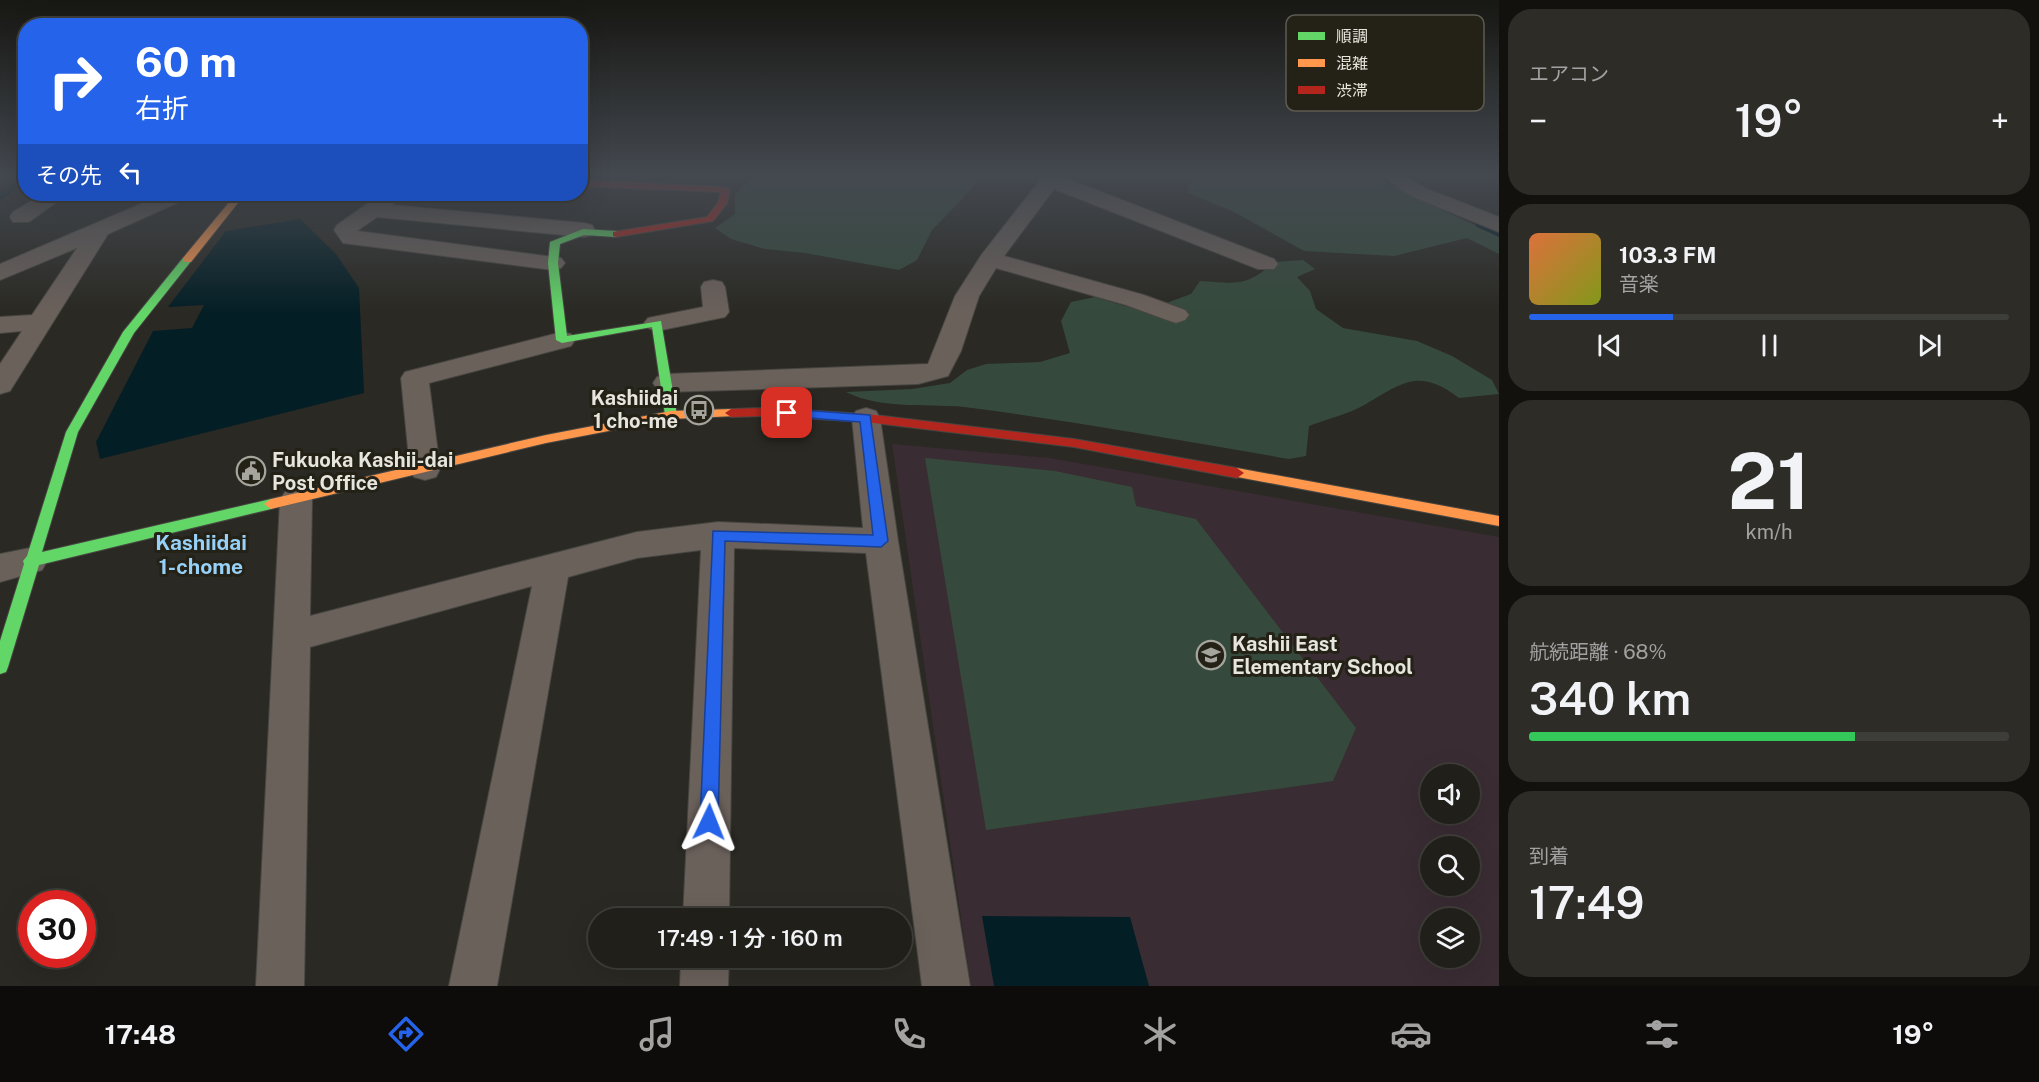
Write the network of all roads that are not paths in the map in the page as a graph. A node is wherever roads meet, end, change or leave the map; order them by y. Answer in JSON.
{"nodes":[{"id":1,"x":120,"y":221,"type":"edge"},
{"id":2,"x":218,"y":221,"type":"edge"},
{"id":3,"x":358,"y":221,"type":"edge"},
{"id":4,"x":489,"y":221,"type":"edge"},
{"id":5,"x":698,"y":221,"type":"edge"},
{"id":6,"x":1019,"y":221,"type":"edge"},
{"id":7,"x":1160,"y":221,"type":"edge"},
{"id":8,"x":584,"y":230,"type":"junction"},
{"id":9,"x":99,"y":231,"type":"junction"},
{"id":10,"x":990,"y":259,"type":"junction"},
{"id":11,"x":553,"y":263,"type":"junction"},
{"id":12,"x":1266,"y":264,"type":"dead end"},
{"id":13,"x":0,"y":273,"type":"edge"},
{"id":14,"x":713,"y":287,"type":"dead end"},
{"id":15,"x":1176,"y":315,"type":"dead end"},
{"id":16,"x":41,"y":322,"type":"junction"},
{"id":17,"x":657,"y":323,"type":"junction"},
{"id":18,"x":0,"y":325,"type":"edge"},
{"id":19,"x":562,"y":340,"type":"junction"},
{"id":20,"x":667,"y":383,"type":"junction"},
{"id":21,"x":0,"y":385,"type":"edge"},
{"id":22,"x":671,"y":415,"type":"junction"},
{"id":23,"x":866,"y":418,"type":"junction"},
{"id":24,"x":425,"y":469,"type":"junction"},
{"id":25,"x":296,"y":500,"type":"junction"},
{"id":26,"x":1499,"y":521,"type":"edge"},
{"id":27,"x":718,"y":535,"type":"junction"},
{"id":28,"x":881,"y":541,"type":"junction"},
{"id":29,"x":15,"y":564,"type":"edge"},
{"id":30,"x":553,"y":567,"type":"junction"},
{"id":31,"x":292,"y":636,"type":"junction"},
{"id":32,"x":0,"y":667,"type":"edge"},
{"id":33,"x":706,"y":908,"type":"edge"},
{"id":34,"x":705,"y":968,"type":"edge"},
{"id":35,"x":280,"y":986,"type":"edge"},
{"id":36,"x":473,"y":986,"type":"edge"},
{"id":37,"x":704,"y":986,"type":"edge"},
{"id":38,"x":946,"y":986,"type":"edge"}],
"edges":[{"from":1,"to":9,"type":"street"},
{"from":2,"to":29,"type":"street"},
{"from":3,"to":11,"type":"street"},
{"from":4,"to":8,"type":"street"},
{"from":5,"to":8,"type":"street"},
{"from":6,"to":10,"type":"street"},
{"from":7,"to":12,"type":"street"},
{"from":8,"to":11,"type":"street"},
{"from":9,"to":13,"type":"street"},
{"from":9,"to":16,"type":"street"},
{"from":10,"to":15,"type":"street"},
{"from":10,"to":20,"type":"street"},
{"from":11,"to":19,"type":"street"},
{"from":14,"to":17,"type":"street"},
{"from":16,"to":18,"type":"street"},
{"from":16,"to":21,"type":"street"},
{"from":17,"to":19,"type":"street"},
{"from":17,"to":20,"type":"street"},
{"from":19,"to":24,"type":"street"},
{"from":20,"to":22,"type":"street"},
{"from":22,"to":23,"type":"street"},
{"from":22,"to":24,"type":"street"},
{"from":23,"to":26,"type":"street"},
{"from":23,"to":28,"type":"street"},
{"from":24,"to":25,"type":"street"},
{"from":25,"to":29,"type":"street"},
{"from":25,"to":31,"type":"street"},
{"from":27,"to":28,"type":"street"},
{"from":27,"to":30,"type":"street"},
{"from":27,"to":33,"type":"street"},
{"from":28,"to":38,"type":"street"},
{"from":29,"to":32,"type":"street"},
{"from":30,"to":31,"type":"street"},
{"from":30,"to":36,"type":"street"},
{"from":31,"to":35,"type":"street"},
{"from":34,"to":37,"type":"street"}]}
